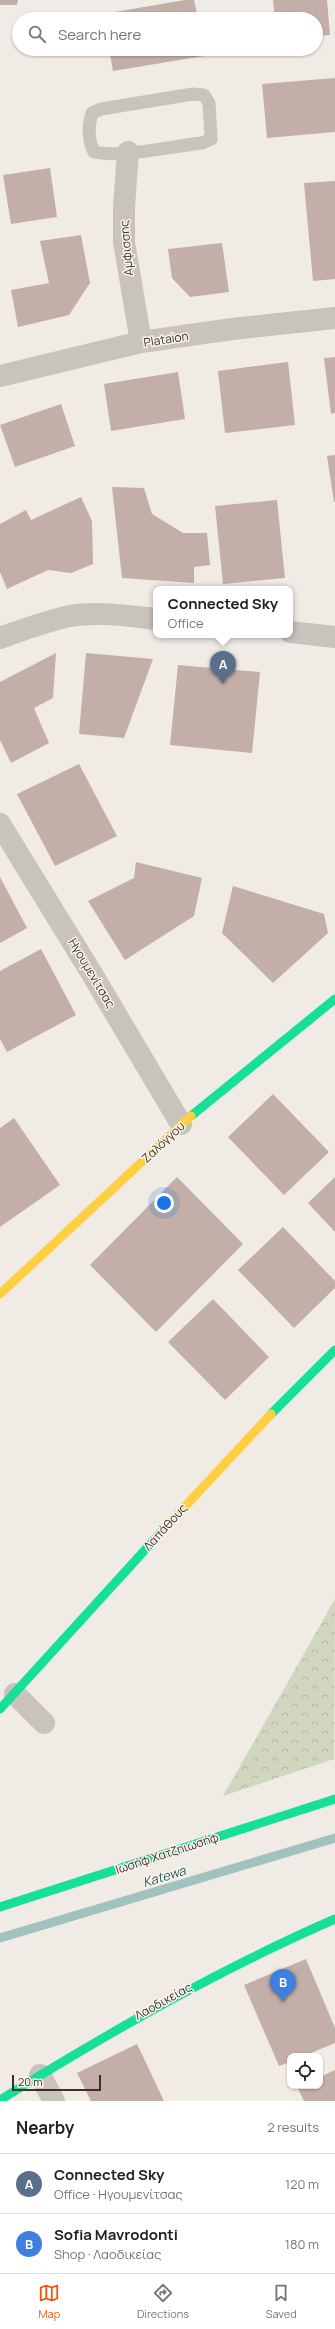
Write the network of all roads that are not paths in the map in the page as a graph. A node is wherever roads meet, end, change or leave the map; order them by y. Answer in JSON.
{"nodes":[{"id":1,"x":128,"y":152,"type":"junction"},
{"id":2,"x":335,"y":318,"type":"edge"},
{"id":3,"x":141,"y":342,"type":"junction"},
{"id":4,"x":0,"y":376,"type":"edge"},
{"id":5,"x":153,"y":619,"type":"edge"},
{"id":6,"x":293,"y":632,"type":"edge"},
{"id":7,"x":335,"y":637,"type":"edge"},
{"id":8,"x":0,"y":638,"type":"edge"},
{"id":9,"x":0,"y":824,"type":"edge"},
{"id":10,"x":335,"y":999,"type":"edge"},
{"id":11,"x":181,"y":1124,"type":"junction"},
{"id":12,"x":1,"y":1291,"type":"edge"},
{"id":13,"x":335,"y":1350,"type":"edge"},
{"id":14,"x":15,"y":1694,"type":"junction"},
{"id":15,"x":0,"y":1709,"type":"edge"},
{"id":16,"x":44,"y":1723,"type":"dead end"},
{"id":17,"x":335,"y":1799,"type":"edge"},
{"id":18,"x":0,"y":1908,"type":"edge"},
{"id":19,"x":335,"y":1919,"type":"edge"},
{"id":20,"x":40,"y":2075,"type":"junction"},
{"id":21,"x":0,"y":2100,"type":"edge"},
{"id":22,"x":54,"y":2101,"type":"edge"}],
"edges":[{"from":1,"to":1,"type":"lane"},
{"from":1,"to":3,"type":"street","name":"Αμφισσης"},
{"from":2,"to":3,"type":"street","name":"Plataion"},
{"from":3,"to":4,"type":"street","name":"Plataion"},
{"from":5,"to":8,"type":"street"},
{"from":6,"to":7,"type":"street"},
{"from":9,"to":11,"type":"street","name":"Ηγουμενίτσας"},
{"from":10,"to":11,"type":"street","name":"Ζαλόγγου"},
{"from":11,"to":12,"type":"street","name":"Ζαλόγγου"},
{"from":13,"to":14,"type":"street","name":"Λαπάθους"},
{"from":14,"to":15,"type":"street","name":"Λαπάθους"},
{"from":14,"to":16,"type":"street"},
{"from":17,"to":18,"type":"street","name":"Ιωσήφ Χατζηιωσήφ"},
{"from":19,"to":20,"type":"street","name":"Λαοδικείας"},
{"from":20,"to":21,"type":"street","name":"Λαοδικείας"},
{"from":20,"to":22,"type":"street"}]}
